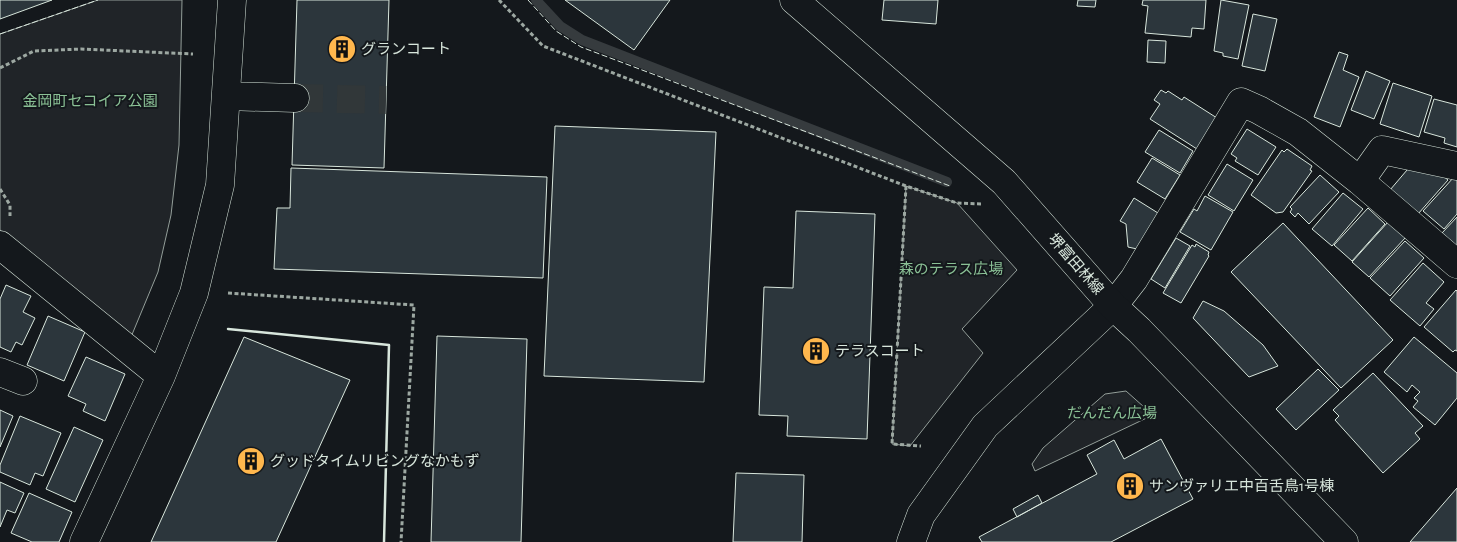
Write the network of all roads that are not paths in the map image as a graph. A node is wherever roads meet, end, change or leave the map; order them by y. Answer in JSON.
{"nodes":[{"id":1,"x":232,"y":0,"type":"edge"},
{"id":2,"x":794,"y":0,"type":"edge"},
{"id":3,"x":226,"y":96,"type":"junction"},
{"id":4,"x":295,"y":98,"type":"tunnel mouth"},
{"id":5,"x":1457,"y":166,"type":"edge"},
{"id":6,"x":1360,"y":181,"type":"junction"},
{"id":7,"x":0,"y":246,"type":"edge"},
{"id":8,"x":1457,"y":264,"type":"edge"},
{"id":9,"x":1113,"y":306,"type":"junction"},
{"id":10,"x":161,"y":376,"type":"junction"},
{"id":11,"x":84,"y":542,"type":"edge"},
{"id":12,"x":911,"y":542,"type":"edge"},
{"id":13,"x":1344,"y":542,"type":"edge"}],
"edges":[{"from":1,"to":3,"type":"street"},
{"from":2,"to":9,"type":"street","name":"堺富田林線"},
{"from":3,"to":4,"type":"street"},
{"from":3,"to":10,"type":"street"},
{"from":5,"to":6,"type":"street"},
{"from":6,"to":8,"type":"street"},
{"from":6,"to":9,"type":"street"},
{"from":7,"to":10,"type":"street"},
{"from":9,"to":12,"type":"street"},
{"from":9,"to":13,"type":"street","name":"堺富田林線"},
{"from":10,"to":11,"type":"street"}]}
